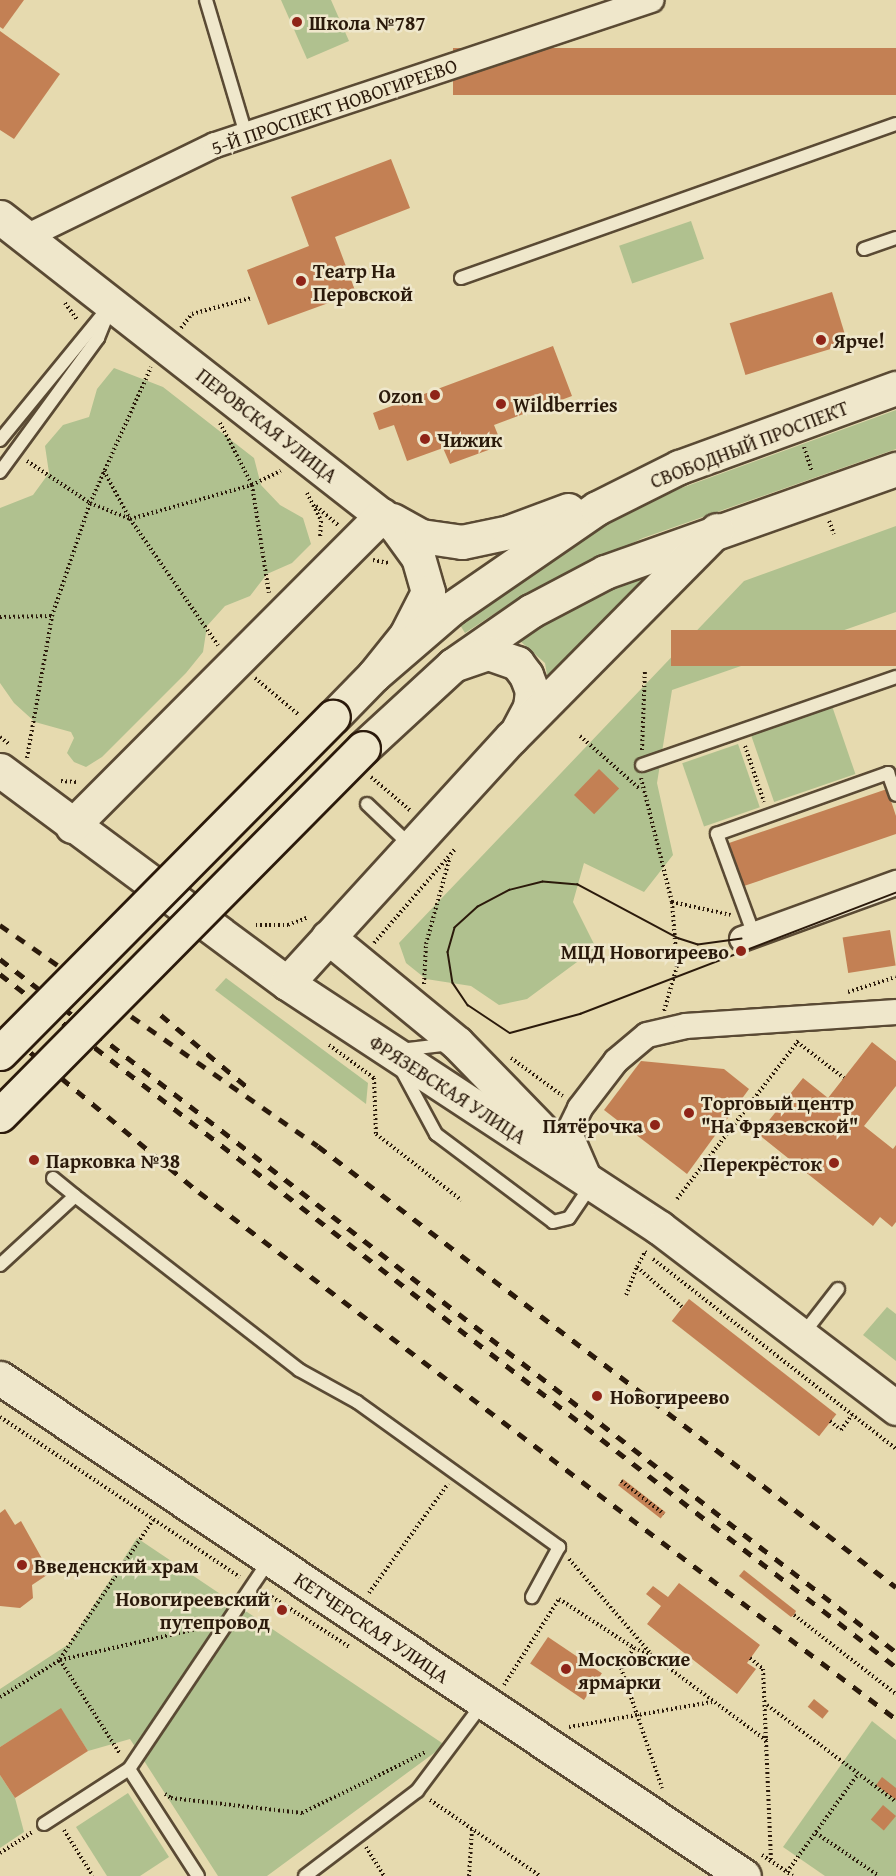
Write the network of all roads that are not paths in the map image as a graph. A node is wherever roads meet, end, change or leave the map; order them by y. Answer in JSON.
{"nodes":[{"id":1,"x":206,"y":0,"type":"edge"},
{"id":2,"x":652,"y":0,"type":"edge"},
{"id":3,"x":896,"y":124,"type":"edge"},
{"id":4,"x":246,"y":134,"type":"junction"},
{"id":5,"x":0,"y":217,"type":"edge"},
{"id":6,"x":26,"y":237,"type":"junction"},
{"id":7,"x":896,"y":238,"type":"edge"},
{"id":8,"x":864,"y":249,"type":"dead end"},
{"id":9,"x":461,"y":278,"type":"dead end"},
{"id":10,"x":111,"y":304,"type":"junction"},
{"id":11,"x":896,"y":388,"type":"edge"},
{"id":12,"x":0,"y":440,"type":"edge"},
{"id":13,"x":679,"y":467,"type":"junction"},
{"id":14,"x":896,"y":469,"type":"edge"},
{"id":15,"x":0,"y":472,"type":"edge"},
{"id":16,"x":382,"y":515,"type":"junction"},
{"id":17,"x":717,"y":530,"type":"junction"},
{"id":18,"x":453,"y":664,"type":"junction"},
{"id":19,"x":374,"y":675,"type":"junction"},
{"id":20,"x":896,"y":676,"type":"edge"},
{"id":21,"x":512,"y":737,"type":"junction"},
{"id":22,"x":14,"y":764,"type":"edge"},
{"id":23,"x":642,"y":765,"type":"road end"},
{"id":24,"x":896,"y":795,"type":"edge"},
{"id":25,"x":367,"y":804,"type":"dead end"},
{"id":26,"x":72,"y":826,"type":"junction"},
{"id":27,"x":411,"y":846,"type":"junction"},
{"id":28,"x":896,"y":882,"type":"edge"},
{"id":29,"x":747,"y":929,"type":"joint"},
{"id":30,"x":328,"y":937,"type":"junction"},
{"id":31,"x":287,"y":983,"type":"junction"},
{"id":32,"x":896,"y":1011,"type":"edge"},
{"id":33,"x":457,"y":1043,"type":"junction"},
{"id":34,"x":391,"y":1051,"type":"junction"},
{"id":35,"x":0,"y":1053,"type":"edge"},
{"id":36,"x":0,"y":1115,"type":"edge"},
{"id":37,"x":53,"y":1178,"type":"dead end"},
{"id":38,"x":592,"y":1184,"type":"junction"},
{"id":39,"x":75,"y":1196,"type":"junction"},
{"id":40,"x":0,"y":1265,"type":"edge"},
{"id":41,"x":838,"y":1288,"type":"dead end"},
{"id":42,"x":802,"y":1335,"type":"junction"},
{"id":43,"x":0,"y":1378,"type":"edge"},
{"id":44,"x":896,"y":1408,"type":"edge"},
{"id":45,"x":261,"y":1572,"type":"junction"},
{"id":46,"x":532,"y":1597,"type":"dead end"},
{"id":47,"x":494,"y":1694,"type":"junction"},
{"id":48,"x":129,"y":1769,"type":"junction"},
{"id":49,"x":44,"y":1824,"type":"road end"},
{"id":50,"x":198,"y":1876,"type":"edge"},
{"id":51,"x":305,"y":1876,"type":"edge"},
{"id":52,"x":744,"y":1876,"type":"edge"}],
"edges":[{"from":1,"to":4,"type":"lane"},
{"from":2,"to":4,"type":"street","name":"5-Й ПРОСПЕКТ НОВОГИРЕЕВО"},
{"from":3,"to":9,"type":"lane"},
{"from":4,"to":6,"type":"street","name":"5-Й ПРОСПЕКТ НОВОГИРЕЕВО"},
{"from":5,"to":6,"type":"main road","name":"ПЕРОВСКАЯ УЛИЦА"},
{"from":6,"to":10,"type":"main road","name":"ПЕРОВСКАЯ УЛИЦА"},
{"from":7,"to":8,"type":"lane"},
{"from":10,"to":12,"type":"lane"},
{"from":10,"to":15,"type":"lane"},
{"from":10,"to":16,"type":"main road","name":"ПЕРОВСКАЯ УЛИЦА"},
{"from":11,"to":13,"type":"main road","name":"СВОБОДНЫЙ ПРОСПЕКТ"},
{"from":13,"to":16,"type":"main road"},
{"from":13,"to":19,"type":"main road","name":"СВОБОДНЫЙ ПРОСПЕКТ"},
{"from":14,"to":17,"type":"main road"},
{"from":16,"to":19,"type":"main road","name":"ПЕРОВСКАЯ УЛИЦА"},
{"from":16,"to":26,"type":"main road"},
{"from":17,"to":18,"type":"main road"},
{"from":17,"to":21,"type":"main road"},
{"from":18,"to":21,"type":"main road"},
{"from":18,"to":36,"type":"main road","bridge":true},
{"from":19,"to":35,"type":"main road","bridge":true},
{"from":20,"to":23,"type":"lane"},
{"from":21,"to":27,"type":"main road"},
{"from":22,"to":26,"type":"main road","name":"ФРЯЗЕВСКАЯ УЛИЦА"},
{"from":24,"to":29,"type":"lane"},
{"from":25,"to":27,"type":"lane"},
{"from":26,"to":31,"type":"main road","name":"ФРЯЗЕВСКАЯ УЛИЦА"},
{"from":27,"to":30,"type":"main road"},
{"from":28,"to":29,"type":"street"},
{"from":30,"to":31,"type":"main road"},
{"from":30,"to":33,"type":"main road"},
{"from":31,"to":34,"type":"main road","name":"ФРЯЗЕВСКАЯ УЛИЦА"},
{"from":32,"to":38,"type":"street"},
{"from":33,"to":34,"type":"lane"},
{"from":33,"to":38,"type":"main road"},
{"from":34,"to":38,"type":"main road","name":"ФРЯЗЕВСКАЯ УЛИЦА"},
{"from":34,"to":38,"type":"lane"},
{"from":37,"to":39,"type":"lane"},
{"from":38,"to":42,"type":"main road","name":"ФРЯЗЕВСКАЯ УЛИЦА"},
{"from":39,"to":40,"type":"lane"},
{"from":39,"to":46,"type":"lane"},
{"from":41,"to":42,"type":"lane"},
{"from":42,"to":44,"type":"main road","name":"ФРЯЗЕВСКАЯ УЛИЦА"},
{"from":43,"to":45,"type":"main road","name":"КЕТЧЕРСКАЯ УЛИЦА"},
{"from":45,"to":47,"type":"main road","name":"КЕТЧЕРСКАЯ УЛИЦА"},
{"from":45,"to":48,"type":"lane"},
{"from":47,"to":51,"type":"lane"},
{"from":47,"to":52,"type":"main road","name":"КЕТЧЕРСКАЯ УЛИЦА"},
{"from":48,"to":49,"type":"lane"},
{"from":48,"to":50,"type":"lane"}]}
